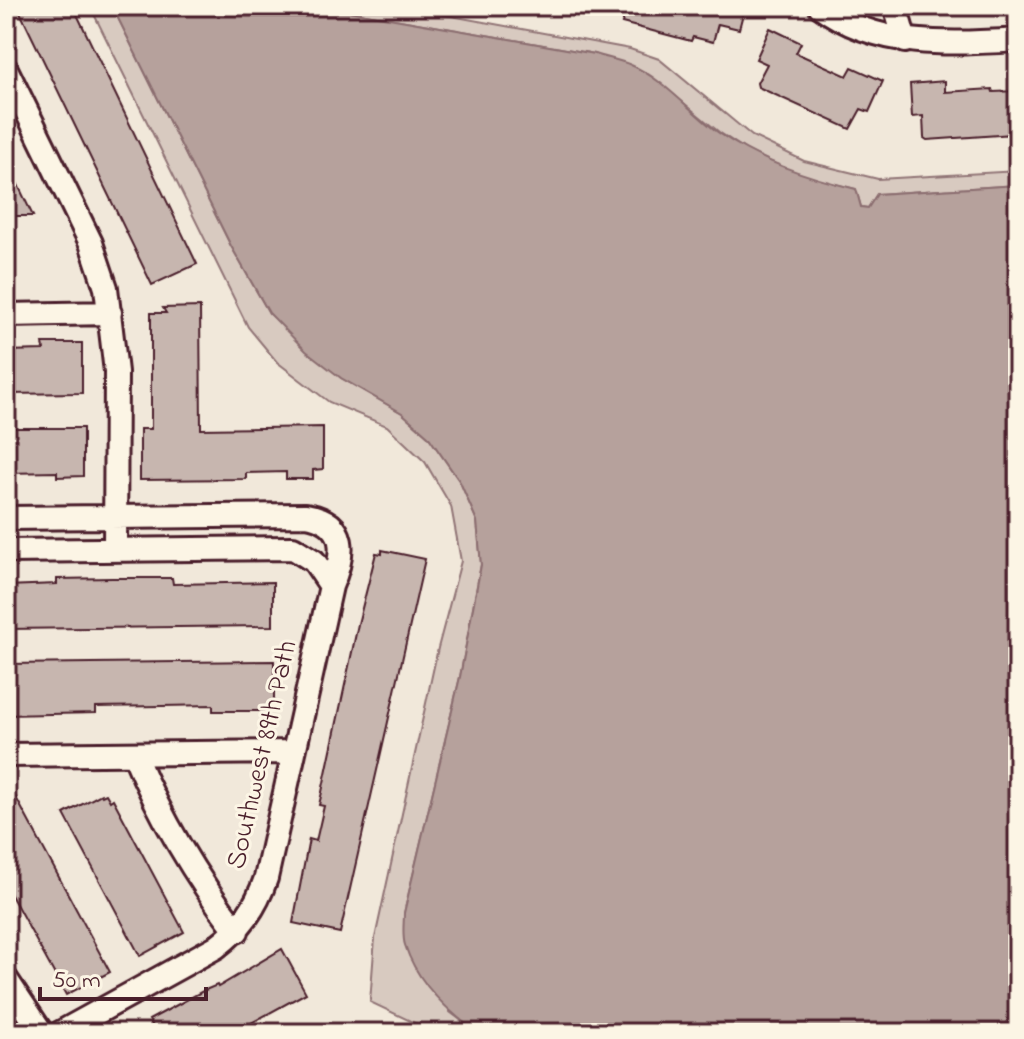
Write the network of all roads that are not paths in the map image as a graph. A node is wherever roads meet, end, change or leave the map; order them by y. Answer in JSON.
{"nodes":[{"id":1,"x":820,"y":6,"type":"edge"},
{"id":2,"x":895,"y":6,"type":"edge"},
{"id":3,"x":1018,"y":40,"type":"edge"},
{"id":4,"x":905,"y":41,"type":"junction"},
{"id":5,"x":6,"y":69,"type":"edge"},
{"id":6,"x":110,"y":313,"type":"junction"},
{"id":7,"x":6,"y":315,"type":"edge"},
{"id":8,"x":6,"y":518,"type":"edge"},
{"id":9,"x":116,"y":518,"type":"junction"},
{"id":10,"x":115,"y":550,"type":"junction"},
{"id":11,"x":6,"y":551,"type":"edge"},
{"id":12,"x":331,"y":586,"type":"junction"},
{"id":13,"x":294,"y":752,"type":"junction"},
{"id":14,"x":134,"y":754,"type":"junction"},
{"id":15,"x":6,"y":755,"type":"edge"},
{"id":16,"x":237,"y":931,"type":"junction"},
{"id":17,"x":6,"y":979,"type":"edge"},
{"id":18,"x":42,"y":1033,"type":"edge"},
{"id":19,"x":60,"y":1033,"type":"edge"}],
"edges":[{"from":1,"to":4,"type":"street"},
{"from":2,"to":4,"type":"street"},
{"from":3,"to":4,"type":"street"},
{"from":5,"to":6,"type":"street"},
{"from":6,"to":7,"type":"street"},
{"from":6,"to":9,"type":"street"},
{"from":8,"to":9,"type":"street"},
{"from":9,"to":10,"type":"street"},
{"from":9,"to":12,"type":"street","name":"Southwest 89th Path"},
{"from":10,"to":11,"type":"street"},
{"from":10,"to":12,"type":"street"},
{"from":12,"to":13,"type":"street","name":"Southwest 89th Path"},
{"from":13,"to":14,"type":"street"},
{"from":13,"to":16,"type":"street","name":"Southwest 89th Path"},
{"from":14,"to":15,"type":"street"},
{"from":14,"to":16,"type":"street"},
{"from":16,"to":19,"type":"street"},
{"from":17,"to":18,"type":"street"}]}
